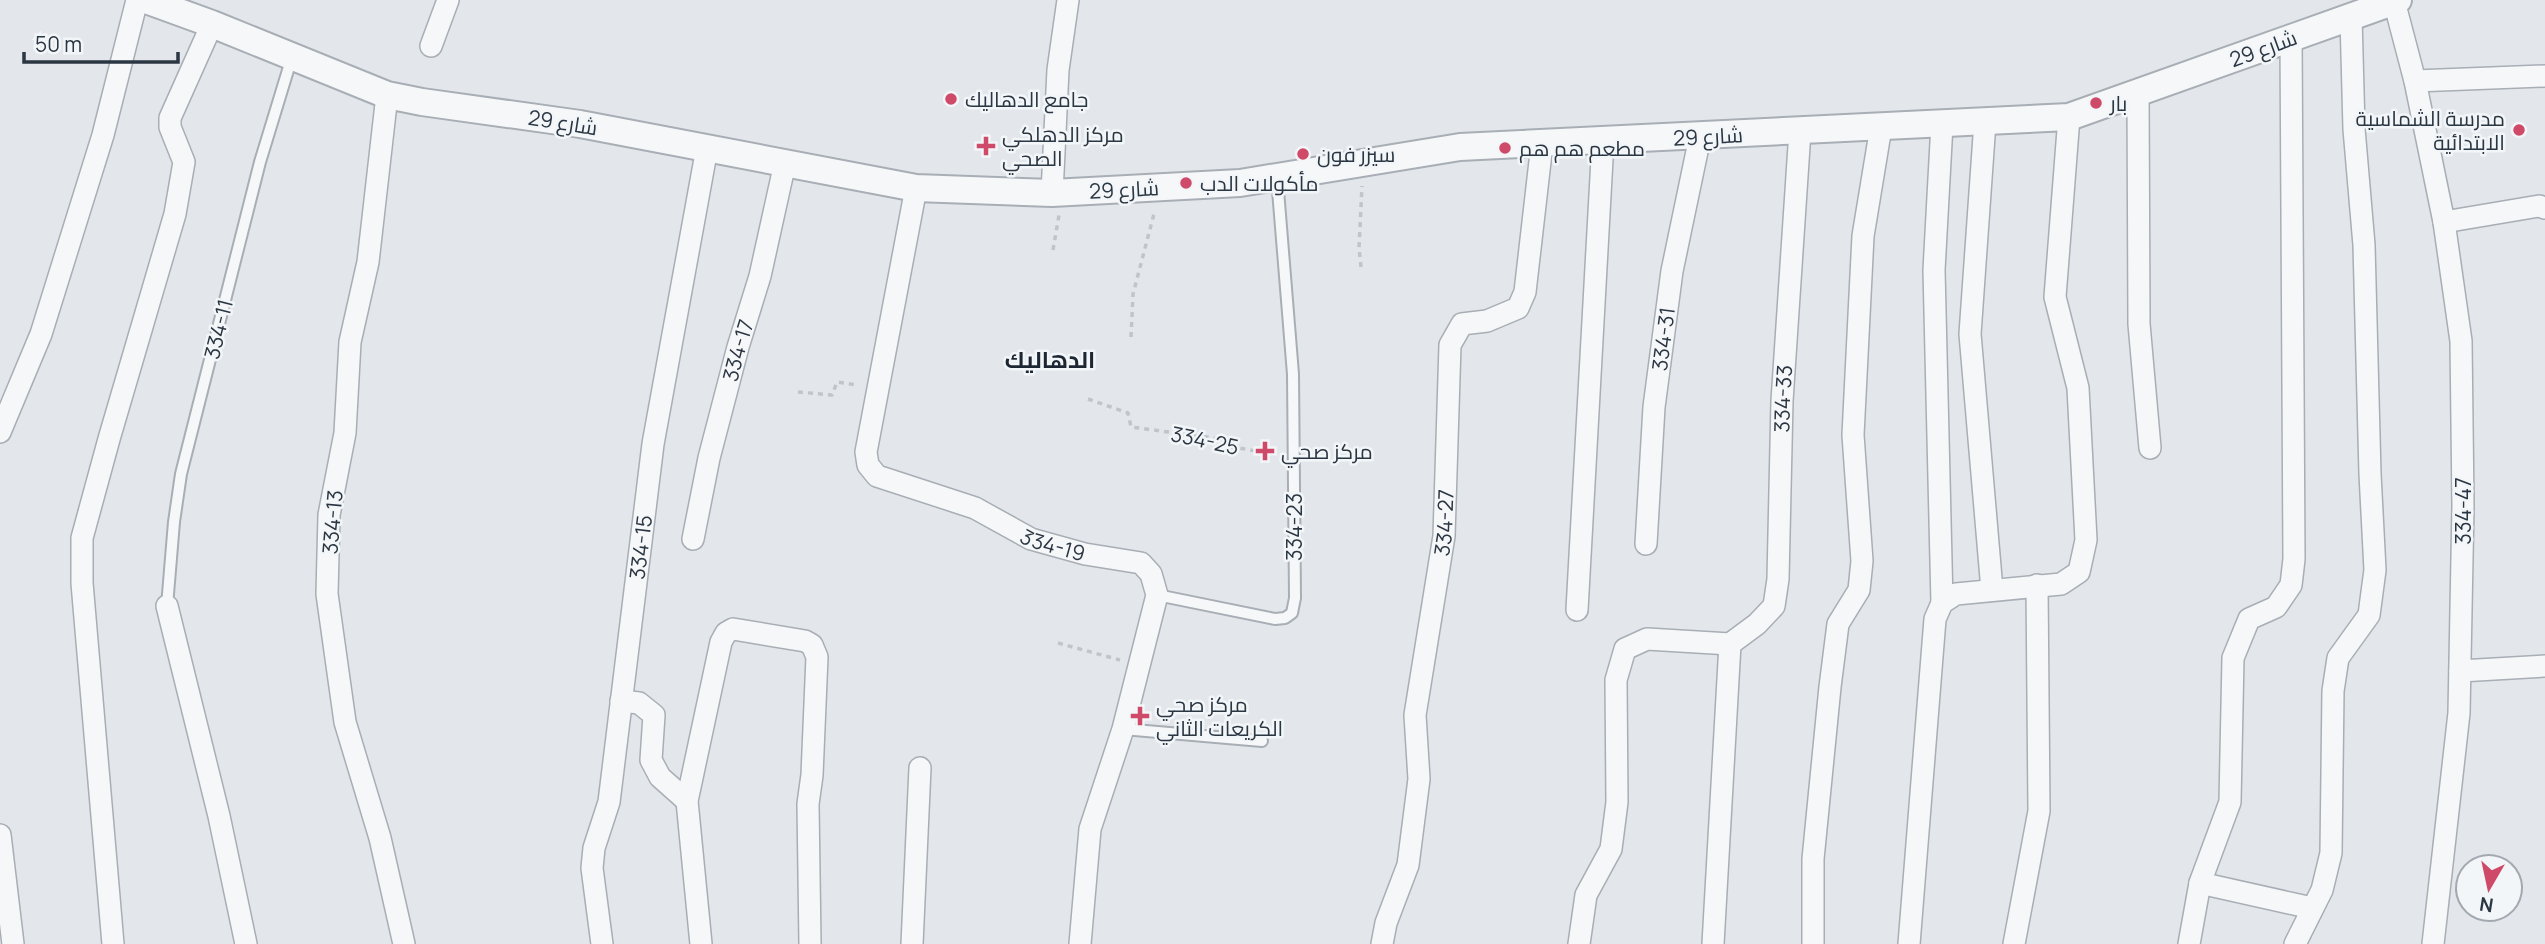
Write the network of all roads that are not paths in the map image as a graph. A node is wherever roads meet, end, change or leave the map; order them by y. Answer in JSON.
{"nodes":[{"id":1,"x":137,"y":0,"type":"edge"},
{"id":2,"x":145,"y":0,"type":"edge"},
{"id":3,"x":448,"y":0,"type":"edge"},
{"id":4,"x":1068,"y":0,"type":"edge"},
{"id":5,"x":2396,"y":1,"type":"edge"},
{"id":6,"x":2351,"y":17,"type":"junction"},
{"id":7,"x":212,"y":24,"type":"junction"},
{"id":8,"x":2291,"y":38,"type":"junction"},
{"id":9,"x":431,"y":46,"type":"dead end"},
{"id":10,"x":292,"y":57,"type":"junction"},
{"id":11,"x":2545,"y":76,"type":"edge"},
{"id":12,"x":2415,"y":81,"type":"junction"},
{"id":13,"x":2138,"y":93,"type":"junction"},
{"id":14,"x":387,"y":95,"type":"junction"},
{"id":15,"x":2069,"y":117,"type":"junction"},
{"id":16,"x":1985,"y":122,"type":"junction"},
{"id":17,"x":1942,"y":124,"type":"junction"},
{"id":18,"x":1881,"y":127,"type":"junction"},
{"id":19,"x":1800,"y":131,"type":"junction"},
{"id":20,"x":1699,"y":136,"type":"junction"},
{"id":21,"x":1603,"y":141,"type":"junction"},
{"id":22,"x":1542,"y":144,"type":"junction"},
{"id":23,"x":707,"y":148,"type":"junction"},
{"id":24,"x":785,"y":163,"type":"junction"},
{"id":25,"x":1277,"y":177,"type":"junction"},
{"id":26,"x":916,"y":188,"type":"junction"},
{"id":27,"x":1057,"y":193,"type":"junction"},
{"id":28,"x":2545,"y":208,"type":"edge"},
{"id":29,"x":2444,"y":222,"type":"junction"},
{"id":30,"x":0,"y":432,"type":"edge"},
{"id":31,"x":2150,"y":448,"type":"dead end"},
{"id":32,"x":693,"y":539,"type":"dead end"},
{"id":33,"x":1646,"y":544,"type":"dead end"},
{"id":34,"x":2037,"y":585,"type":"junction"},
{"id":35,"x":1992,"y":590,"type":"junction"},
{"id":36,"x":1157,"y":595,"type":"junction"},
{"id":37,"x":1942,"y":603,"type":"junction"},
{"id":38,"x":167,"y":606,"type":"joint"},
{"id":39,"x":1577,"y":611,"type":"dead end"},
{"id":40,"x":1730,"y":644,"type":"junction"},
{"id":41,"x":2545,"y":666,"type":"edge"},
{"id":42,"x":2460,"y":671,"type":"junction"},
{"id":43,"x":621,"y":701,"type":"junction"},
{"id":44,"x":1123,"y":729,"type":"junction"},
{"id":45,"x":1262,"y":741,"type":"dead end"},
{"id":46,"x":920,"y":768,"type":"dead end"},
{"id":47,"x":687,"y":801,"type":"junction"},
{"id":48,"x":0,"y":835,"type":"edge"},
{"id":49,"x":2200,"y":883,"type":"junction"},
{"id":50,"x":2312,"y":908,"type":"junction"},
{"id":51,"x":13,"y":944,"type":"edge"},
{"id":52,"x":113,"y":944,"type":"edge"},
{"id":53,"x":246,"y":944,"type":"edge"},
{"id":54,"x":404,"y":944,"type":"edge"},
{"id":55,"x":602,"y":944,"type":"edge"},
{"id":56,"x":701,"y":944,"type":"edge"},
{"id":57,"x":810,"y":944,"type":"edge"},
{"id":58,"x":912,"y":944,"type":"edge"},
{"id":59,"x":1080,"y":944,"type":"edge"},
{"id":60,"x":1382,"y":944,"type":"edge"},
{"id":61,"x":1578,"y":944,"type":"edge"},
{"id":62,"x":1713,"y":944,"type":"edge"},
{"id":63,"x":1813,"y":944,"type":"edge"},
{"id":64,"x":1909,"y":944,"type":"edge"},
{"id":65,"x":2014,"y":944,"type":"edge"},
{"id":66,"x":2189,"y":944,"type":"edge"},
{"id":67,"x":2295,"y":944,"type":"edge"},
{"id":68,"x":2432,"y":944,"type":"edge"}],
"edges":[{"from":1,"to":30,"type":"street"},
{"from":2,"to":7,"type":"street","name":"شارع 29"},
{"from":3,"to":9,"type":"street"},
{"from":4,"to":27,"type":"street"},
{"from":5,"to":6,"type":"street","name":"شارع 29"},
{"from":5,"to":12,"type":"street","name":"334-47"},
{"from":6,"to":8,"type":"street","name":"شارع 29"},
{"from":6,"to":50,"type":"street"},
{"from":7,"to":10,"type":"street","name":"شارع 29"},
{"from":7,"to":52,"type":"street"},
{"from":8,"to":13,"type":"street","name":"شارع 29"},
{"from":8,"to":49,"type":"street"},
{"from":10,"to":14,"type":"street","name":"شارع 29"},
{"from":10,"to":38,"type":"lane","name":"334-11"},
{"from":11,"to":12,"type":"street"},
{"from":12,"to":29,"type":"street","name":"334-47"},
{"from":13,"to":15,"type":"street","name":"شارع 29"},
{"from":13,"to":31,"type":"street"},
{"from":14,"to":23,"type":"street","name":"شارع 29"},
{"from":14,"to":54,"type":"street","name":"334-13"},
{"from":15,"to":16,"type":"street","name":"شارع 29"},
{"from":15,"to":34,"type":"street"},
{"from":16,"to":17,"type":"street","name":"شارع 29"},
{"from":16,"to":35,"type":"street"},
{"from":17,"to":18,"type":"street","name":"شارع 29"},
{"from":17,"to":37,"type":"street"},
{"from":18,"to":19,"type":"street","name":"شارع 29"},
{"from":18,"to":63,"type":"street"},
{"from":19,"to":20,"type":"street","name":"شارع 29"},
{"from":19,"to":40,"type":"street","name":"334-33"},
{"from":20,"to":21,"type":"street","name":"شارع 29"},
{"from":20,"to":33,"type":"street","name":"334-31"},
{"from":21,"to":22,"type":"street","name":"شارع 29"},
{"from":21,"to":39,"type":"street"},
{"from":22,"to":25,"type":"street","name":"شارع 29"},
{"from":22,"to":60,"type":"street","name":"334-27"},
{"from":23,"to":24,"type":"street","name":"شارع 29"},
{"from":23,"to":43,"type":"street","name":"334-15"},
{"from":24,"to":26,"type":"street","name":"شارع 29"},
{"from":24,"to":32,"type":"street","name":"334-17"},
{"from":25,"to":27,"type":"street","name":"شارع 29"},
{"from":25,"to":36,"type":"lane","name":"334-23"},
{"from":26,"to":27,"type":"street","name":"شارع 29"},
{"from":26,"to":36,"type":"street","name":"334-19"},
{"from":28,"to":29,"type":"street"},
{"from":29,"to":42,"type":"street","name":"334-47"},
{"from":34,"to":35,"type":"street"},
{"from":34,"to":65,"type":"street"},
{"from":35,"to":37,"type":"street"},
{"from":36,"to":44,"type":"street"},
{"from":37,"to":64,"type":"street"},
{"from":38,"to":53,"type":"street"},
{"from":40,"to":61,"type":"street"},
{"from":40,"to":62,"type":"street"},
{"from":41,"to":42,"type":"street"},
{"from":42,"to":68,"type":"street","name":"334-47"},
{"from":43,"to":47,"type":"street"},
{"from":43,"to":55,"type":"street","name":"334-15"},
{"from":44,"to":45,"type":"lane"},
{"from":44,"to":59,"type":"street"},
{"from":46,"to":58,"type":"street"},
{"from":47,"to":56,"type":"street"},
{"from":47,"to":57,"type":"street"},
{"from":48,"to":51,"type":"street"},
{"from":49,"to":50,"type":"street"},
{"from":49,"to":66,"type":"street"},
{"from":50,"to":67,"type":"street"}]}
